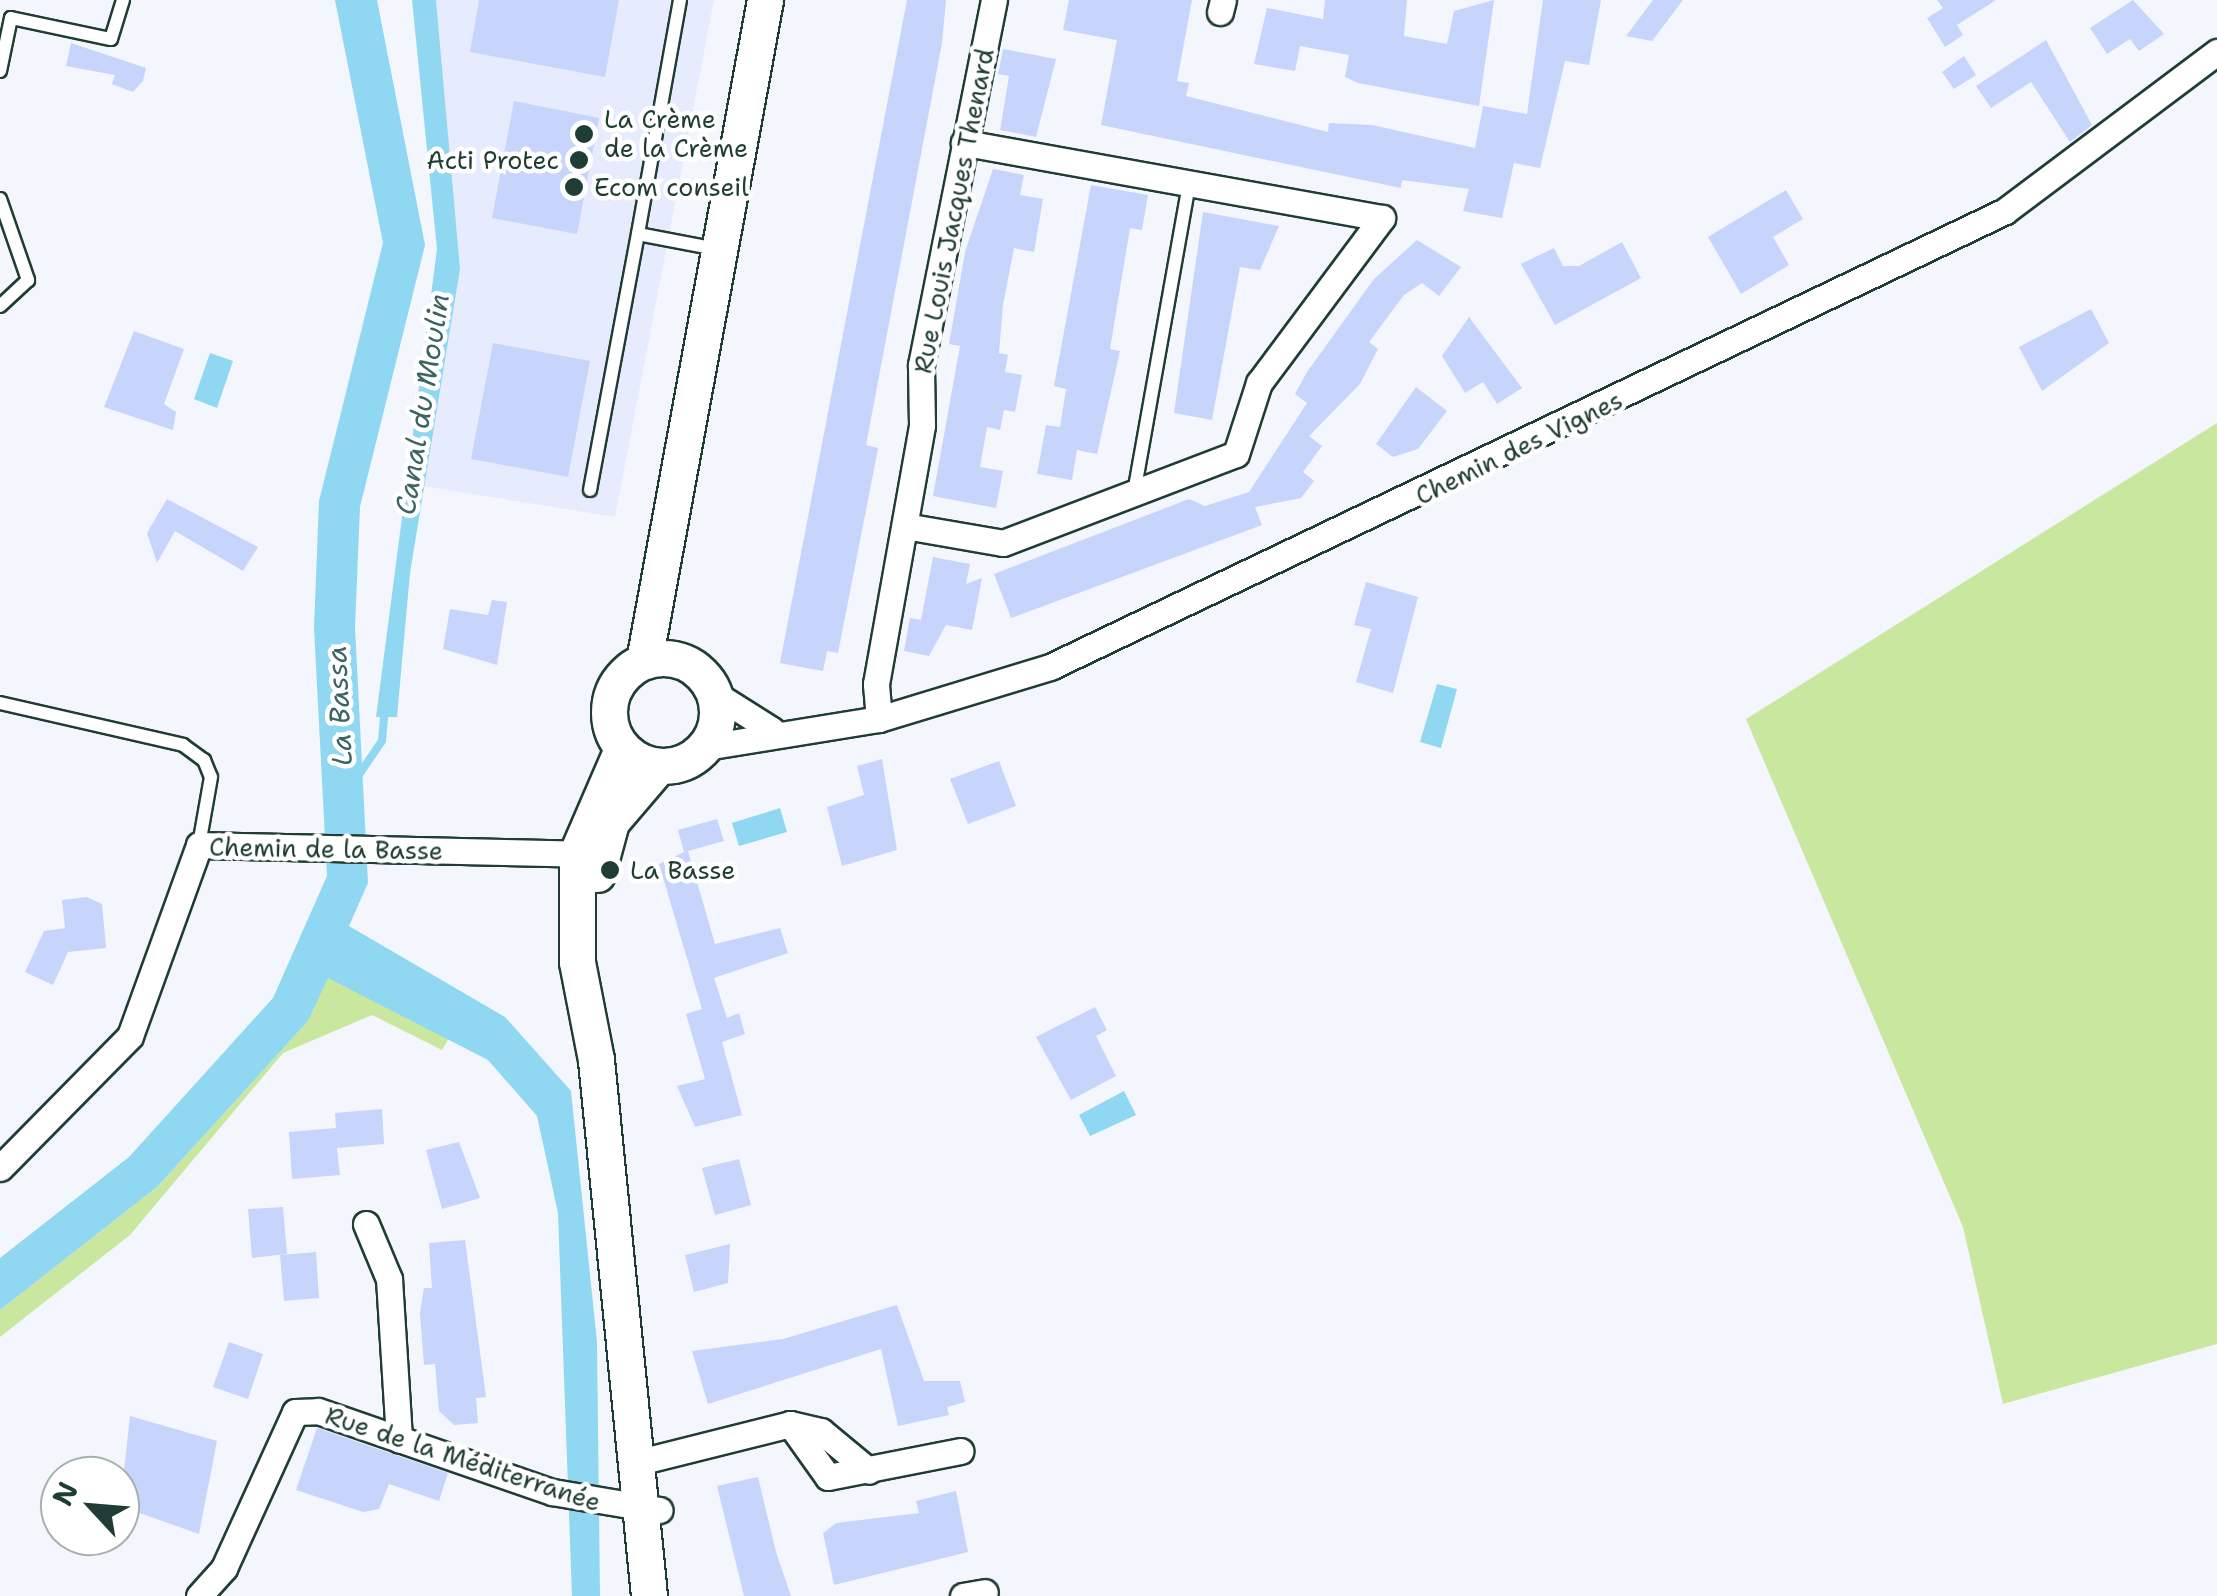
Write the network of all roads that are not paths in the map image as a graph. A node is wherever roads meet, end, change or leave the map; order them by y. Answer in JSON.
{"nodes":[{"id":1,"x":123,"y":0,"type":"edge"},
{"id":2,"x":680,"y":0,"type":"edge"},
{"id":3,"x":765,"y":0,"type":"edge"},
{"id":4,"x":994,"y":0,"type":"edge"},
{"id":5,"x":2217,"y":52,"type":"edge"},
{"id":6,"x":0,"y":70,"type":"edge"},
{"id":7,"x":964,"y":142,"type":"junction"},
{"id":8,"x":1190,"y":180,"type":"junction"},
{"id":9,"x":0,"y":199,"type":"edge"},
{"id":10,"x":638,"y":234,"type":"junction"},
{"id":11,"x":718,"y":250,"type":"junction"},
{"id":12,"x":0,"y":306,"type":"edge"},
{"id":13,"x":590,"y":490,"type":"dead end"},
{"id":14,"x":1133,"y":499,"type":"junction"},
{"id":15,"x":905,"y":526,"type":"junction"},
{"id":16,"x":658,"y":659,"type":"junction"},
{"id":17,"x":714,"y":694,"type":"junction"},
{"id":18,"x":0,"y":703,"type":"edge"},
{"id":19,"x":879,"y":719,"type":"junction"},
{"id":20,"x":772,"y":730,"type":"junction"},
{"id":21,"x":706,"y":747,"type":"junction"},
{"id":22,"x":622,"y":748,"type":"junction"},
{"id":23,"x":658,"y":767,"type":"junction"},
{"id":24,"x":199,"y":845,"type":"junction"},
{"id":25,"x":588,"y":854,"type":"junction"},
{"id":26,"x":0,"y":1168,"type":"edge"},
{"id":27,"x":366,"y":1224,"type":"dead end"},
{"id":28,"x":399,"y":1440,"type":"junction"},
{"id":29,"x":960,"y":1451,"type":"dead end"},
{"id":30,"x":645,"y":1461,"type":"junction"},
{"id":31,"x":640,"y":1510,"type":"junction"},
{"id":32,"x":199,"y":1596,"type":"edge"},
{"id":33,"x":649,"y":1596,"type":"edge"},
{"id":34,"x":670,"y":1596,"type":"edge"}],
"edges":[{"from":1,"to":6,"type":"lane"},
{"from":2,"to":10,"type":"lane"},
{"from":3,"to":11,"type":"main road"},
{"from":4,"to":7,"type":"street","name":"Rue Louis Jacques Thenard"},
{"from":5,"to":19,"type":"street","name":"Chemin des Vignes"},
{"from":7,"to":8,"type":"street"},
{"from":7,"to":15,"type":"street","name":"Rue Louis Jacques Thenard"},
{"from":8,"to":14,"type":"lane"},
{"from":8,"to":14,"type":"street"},
{"from":9,"to":12,"type":"lane"},
{"from":10,"to":11,"type":"lane"},
{"from":10,"to":13,"type":"lane"},
{"from":11,"to":16,"type":"main road"},
{"from":14,"to":15,"type":"street"},
{"from":15,"to":19,"type":"street","name":"Rue Louis Jacques Thenard"},
{"from":16,"to":17,"type":"main road"},
{"from":16,"to":22,"type":"main road"},
{"from":17,"to":20,"type":"street"},
{"from":17,"to":21,"type":"main road"},
{"from":18,"to":24,"type":"lane"},
{"from":19,"to":20,"type":"street","name":"Chemin des Vignes"},
{"from":20,"to":21,"type":"street","name":"Chemin des Vignes"},
{"from":21,"to":23,"type":"main road"},
{"from":22,"to":23,"type":"main road"},
{"from":22,"to":25,"type":"main road"},
{"from":23,"to":25,"type":"main road"},
{"from":24,"to":25,"type":"street","name":"Chemin de la Basse"},
{"from":24,"to":26,"type":"street","name":"Chemin de la Basse"},
{"from":25,"to":30,"type":"main road"},
{"from":27,"to":28,"type":"street"},
{"from":28,"to":31,"type":"street","name":"Rue de la Méditerranée"},
{"from":28,"to":32,"type":"street","name":"Rue de la Méditerranée"},
{"from":29,"to":30,"type":"street"},
{"from":30,"to":31,"type":"main road"},
{"from":31,"to":33,"type":"main road"},
{"from":31,"to":34,"type":"main road"}]}
